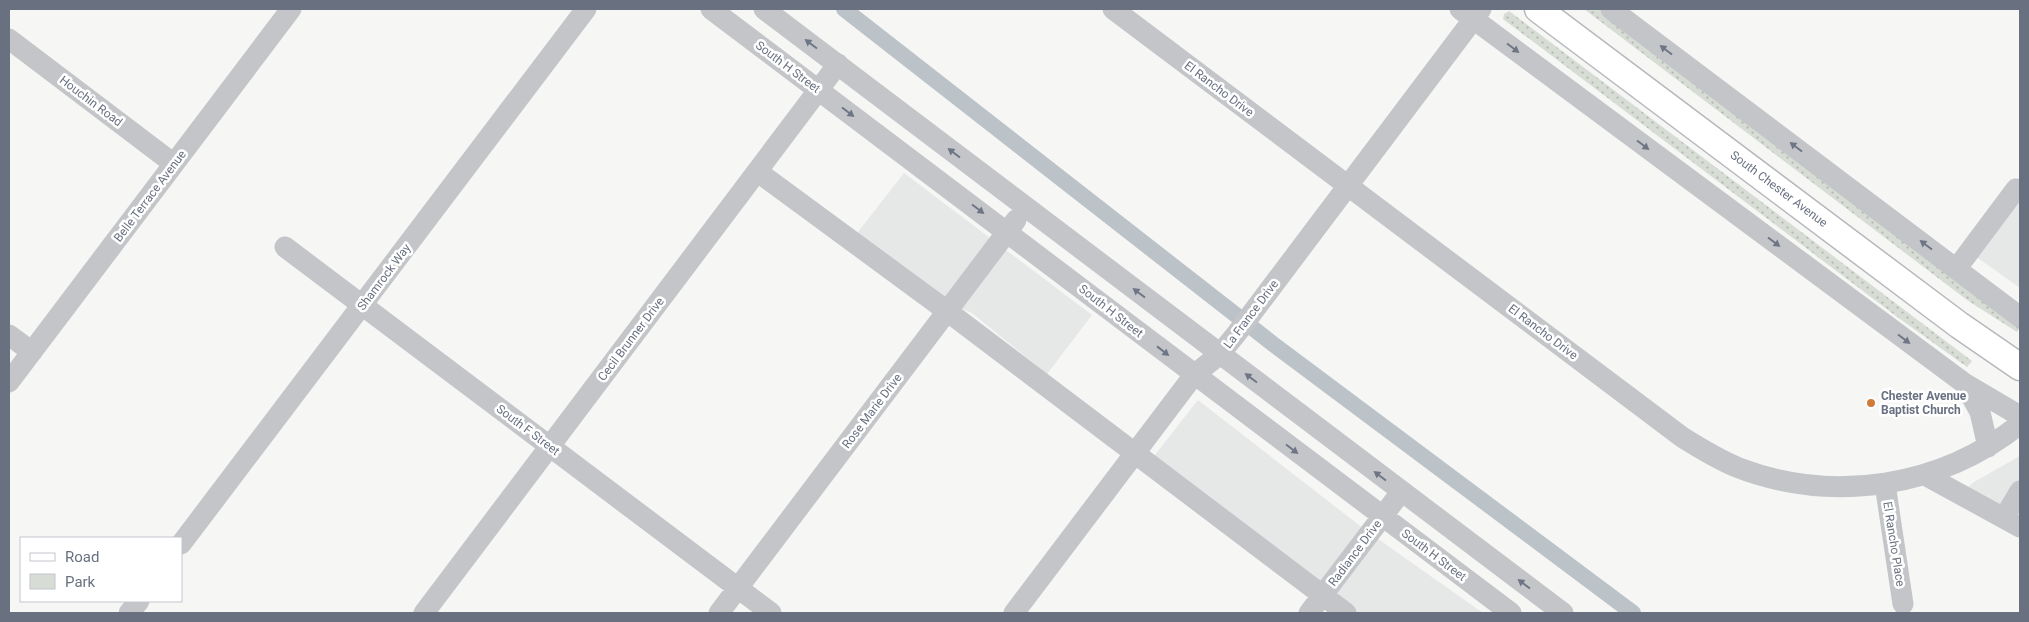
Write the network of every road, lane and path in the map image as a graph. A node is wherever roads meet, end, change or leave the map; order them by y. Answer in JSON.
{"nodes":[{"id":1,"x":291,"y":9,"type":"edge"},
{"id":2,"x":586,"y":9,"type":"edge"},
{"id":3,"x":711,"y":9,"type":"edge"},
{"id":4,"x":764,"y":9,"type":"edge"},
{"id":5,"x":1113,"y":9,"type":"edge"},
{"id":6,"x":1538,"y":9,"type":"edge"},
{"id":7,"x":1611,"y":9,"type":"edge"},
{"id":8,"x":1472,"y":12,"type":"edge"},
{"id":9,"x":9,"y":39,"type":"edge"},
{"id":10,"x":838,"y":64,"type":"junction"},
{"id":11,"x":820,"y":90,"type":"junction"},
{"id":12,"x":174,"y":164,"type":"junction"},
{"id":13,"x":758,"y":172,"type":"junction"},
{"id":14,"x":1348,"y":186,"type":"junction"},
{"id":15,"x":2020,"y":192,"type":"edge"},
{"id":16,"x":1025,"y":207,"type":"junction"},
{"id":17,"x":1008,"y":232,"type":"junction"},
{"id":18,"x":285,"y":247,"type":"dead end"},
{"id":19,"x":1957,"y":268,"type":"junction"},
{"id":20,"x":1980,"y":286,"type":"junction"},
{"id":21,"x":362,"y":305,"type":"junction"},
{"id":22,"x":2020,"y":305,"type":"edge"},
{"id":23,"x":947,"y":312,"type":"junction"},
{"id":24,"x":2020,"y":317,"type":"edge"},
{"id":25,"x":9,"y":334,"type":"edge"},
{"id":26,"x":32,"y":352,"type":"junction"},
{"id":27,"x":1220,"y":354,"type":"junction"},
{"id":28,"x":2020,"y":367,"type":"edge"},
{"id":29,"x":1194,"y":375,"type":"junction"},
{"id":30,"x":9,"y":382,"type":"edge"},
{"id":31,"x":1964,"y":383,"type":"junction"},
{"id":32,"x":2020,"y":416,"type":"edge"},
{"id":33,"x":2020,"y":424,"type":"edge"},
{"id":34,"x":1988,"y":446,"type":"junction"},
{"id":35,"x":550,"y":447,"type":"junction"},
{"id":36,"x":1135,"y":453,"type":"junction"},
{"id":37,"x":1925,"y":475,"type":"junction"},
{"id":38,"x":1885,"y":484,"type":"junction"},
{"id":39,"x":2020,"y":491,"type":"edge"},
{"id":40,"x":1401,"y":492,"type":"junction"},
{"id":41,"x":1383,"y":516,"type":"junction"},
{"id":42,"x":2012,"y":522,"type":"edge"},
{"id":43,"x":182,"y":543,"type":"edge"},
{"id":44,"x":738,"y":588,"type":"junction"},
{"id":45,"x":1323,"y":596,"type":"junction"},
{"id":46,"x":138,"y":602,"type":"edge"},
{"id":47,"x":1903,"y":604,"type":"dead end"},
{"id":48,"x":129,"y":613,"type":"edge"},
{"id":49,"x":424,"y":613,"type":"edge"},
{"id":50,"x":719,"y":613,"type":"edge"},
{"id":51,"x":771,"y":613,"type":"edge"},
{"id":52,"x":1014,"y":613,"type":"edge"},
{"id":53,"x":1309,"y":613,"type":"edge"},
{"id":54,"x":1346,"y":613,"type":"edge"},
{"id":55,"x":1511,"y":613,"type":"edge"},
{"id":56,"x":1563,"y":613,"type":"edge"}],
"edges":[{"from":1,"to":12,"type":"street","name":"Belle Terrace Avenue"},
{"from":2,"to":21,"type":"street","name":"Shamrock Way"},
{"from":3,"to":11,"type":"street","name":"South H Street"},
{"from":10,"to":4,"type":"street","one_way":true},
{"from":5,"to":14,"type":"street","name":"El Rancho Drive"},
{"from":6,"to":28,"type":"main road","name":"South Chester Avenue"},
{"from":19,"to":7,"type":"street","one_way":true},
{"from":8,"to":14,"type":"street","name":"La France Drive"},
{"from":8,"to":31,"type":"street","one_way":true},
{"from":9,"to":12,"type":"street","name":"Houchin Road"},
{"from":10,"to":11,"type":"street","name":"Cecil Brunner Drive"},
{"from":16,"to":10,"type":"street","one_way":true},
{"from":11,"to":13,"type":"street","name":"Cecil Brunner Drive"},
{"from":11,"to":17,"type":"street","name":"South H Street","one_way":true},
{"from":12,"to":26,"type":"street","name":"Belle Terrace Avenue"},
{"from":13,"to":23,"type":"street"},
{"from":13,"to":35,"type":"street","name":"Cecil Brunner Drive"},
{"from":14,"to":27,"type":"street","name":"La France Drive"},
{"from":14,"to":38,"type":"street","name":"El Rancho Drive"},
{"from":15,"to":19,"type":"street"},
{"from":16,"to":17,"type":"street","name":"Rose Marie Drive"},
{"from":27,"to":16,"type":"street","one_way":true},
{"from":17,"to":23,"type":"street","name":"Rose Marie Drive"},
{"from":17,"to":29,"type":"street","name":"South H Street","one_way":true},
{"from":18,"to":21,"type":"street","name":"South F Street"},
{"from":19,"to":20,"type":"street"},
{"from":20,"to":22,"type":"street"},
{"from":20,"to":24,"type":"street"},
{"from":21,"to":35,"type":"street","name":"South F Street"},
{"from":21,"to":43,"type":"street","name":"Shamrock Way"},
{"from":23,"to":36,"type":"street"},
{"from":23,"to":44,"type":"street","name":"Rose Marie Drive"},
{"from":25,"to":26,"type":"street"},
{"from":26,"to":30,"type":"street","name":"Belle Terrace Avenue"},
{"from":27,"to":29,"type":"street","name":"La France Drive"},
{"from":40,"to":27,"type":"street","one_way":true},
{"from":29,"to":36,"type":"street","name":"La France Drive"},
{"from":29,"to":41,"type":"street","name":"South H Street","one_way":true},
{"from":31,"to":32,"type":"street"},
{"from":31,"to":34,"type":"street"},
{"from":33,"to":34,"type":"street","name":"El Rancho Drive"},
{"from":34,"to":37,"type":"street","name":"El Rancho Drive"},
{"from":35,"to":44,"type":"street","name":"South F Street"},
{"from":35,"to":49,"type":"street","name":"Cecil Brunner Drive"},
{"from":36,"to":45,"type":"street"},
{"from":36,"to":52,"type":"street","name":"La France Drive"},
{"from":37,"to":38,"type":"street","name":"El Rancho Drive"},
{"from":37,"to":42,"type":"street"},
{"from":38,"to":47,"type":"street","name":"El Rancho Place"},
{"from":39,"to":42,"type":"street"},
{"from":40,"to":41,"type":"street","name":"Radiance Drive"},
{"from":56,"to":40,"type":"street","one_way":true},
{"from":41,"to":45,"type":"street","name":"Radiance Drive"},
{"from":41,"to":55,"type":"street","name":"South H Street"},
{"from":44,"to":50,"type":"street","name":"Rose Marie Drive"},
{"from":44,"to":51,"type":"street","name":"South F Street"},
{"from":45,"to":53,"type":"street","name":"Radiance Drive"},
{"from":45,"to":54,"type":"street"},
{"from":46,"to":48,"type":"street"}]}
